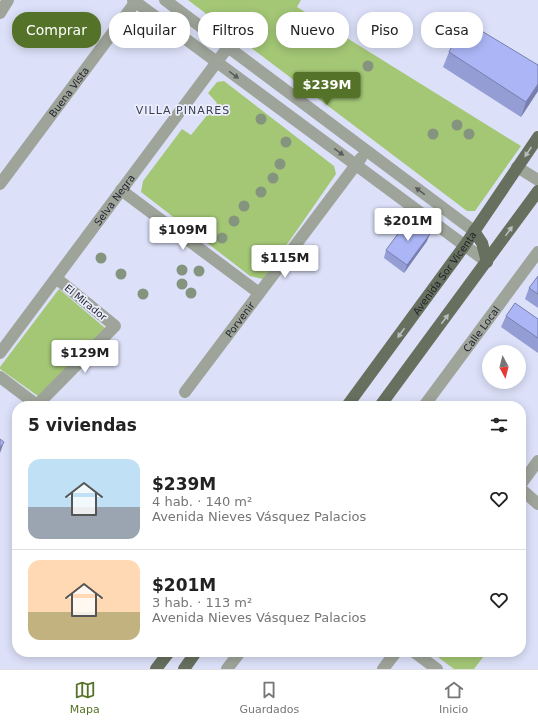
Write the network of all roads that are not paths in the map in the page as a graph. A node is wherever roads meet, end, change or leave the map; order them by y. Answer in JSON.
{"nodes":[{"id":1,"x":8,"y":0,"type":"edge"},
{"id":2,"x":165,"y":0,"type":"edge"},
{"id":3,"x":135,"y":1,"type":"edge"},
{"id":4,"x":0,"y":13,"type":"edge"},
{"id":5,"x":198,"y":25,"type":"edge"},
{"id":6,"x":227,"y":48,"type":"edge"},
{"id":7,"x":229,"y":48,"type":"edge"},
{"id":8,"x":217,"y":62,"type":"junction"},
{"id":9,"x":538,"y":137,"type":"edge"},
{"id":10,"x":367,"y":151,"type":"junction"},
{"id":11,"x":357,"y":165,"type":"junction"},
{"id":12,"x":517,"y":167,"type":"junction"},
{"id":13,"x":538,"y":180,"type":"edge"},
{"id":14,"x":0,"y":184,"type":"edge"},
{"id":15,"x":121,"y":190,"type":"junction"},
{"id":16,"x":538,"y":191,"type":"edge"},
{"id":17,"x":474,"y":231,"type":"junction"},
{"id":18,"x":465,"y":245,"type":"junction"},
{"id":19,"x":538,"y":252,"type":"edge"},
{"id":20,"x":486,"y":262,"type":"junction"},
{"id":21,"x":56,"y":278,"type":"junction"},
{"id":22,"x":259,"y":293,"type":"junction"},
{"id":23,"x":0,"y":353,"type":"edge"},
{"id":24,"x":0,"y":377,"type":"edge"},
{"id":25,"x":185,"y":392,"type":"dead end"},
{"id":26,"x":31,"y":401,"type":"edge"},
{"id":27,"x":42,"y":401,"type":"edge"},
{"id":28,"x":351,"y":401,"type":"edge"},
{"id":29,"x":384,"y":401,"type":"edge"},
{"id":30,"x":428,"y":401,"type":"edge"},
{"id":31,"x":538,"y":461,"type":"edge"},
{"id":32,"x":526,"y":477,"type":"edge"},
{"id":33,"x":526,"y":493,"type":"edge"},
{"id":34,"x":538,"y":504,"type":"edge"},
{"id":35,"x":165,"y":657,"type":"edge"},
{"id":36,"x":192,"y":657,"type":"edge"},
{"id":37,"x":236,"y":657,"type":"edge"},
{"id":38,"x":392,"y":657,"type":"edge"},
{"id":39,"x":421,"y":657,"type":"edge"},
{"id":40,"x":156,"y":669,"type":"edge"},
{"id":41,"x":184,"y":669,"type":"edge"},
{"id":42,"x":227,"y":669,"type":"edge"},
{"id":43,"x":383,"y":669,"type":"edge"},
{"id":44,"x":437,"y":669,"type":"edge"}],
"edges":[{"from":1,"to":4,"type":"street"},
{"from":2,"to":5,"type":"street"},
{"from":3,"to":8,"type":"street"},
{"from":3,"to":14,"type":"street","name":"Buena Vista"},
{"from":6,"to":8,"type":"street","name":"Selva Negra"},
{"from":7,"to":10,"type":"street"},
{"from":8,"to":11,"type":"street","one_way":true},
{"from":8,"to":15,"type":"street","name":"Selva Negra"},
{"from":9,"to":12,"type":"main road","name":"Avenida Sor Vicenta","one_way":true},
{"from":10,"to":11,"type":"street","name":"Porvenir"},
{"from":17,"to":10,"type":"street","one_way":true},
{"from":11,"to":18,"type":"street"},
{"from":11,"to":22,"type":"street","name":"Porvenir"},
{"from":12,"to":13,"type":"street"},
{"from":12,"to":17,"type":"main road","name":"Avenida Sor Vicenta"},
{"from":15,"to":21,"type":"street","name":"Selva Negra"},
{"from":15,"to":22,"type":"street"},
{"from":20,"to":16,"type":"main road","one_way":true},
{"from":17,"to":18,"type":"main road","name":"Avenida Sor Vicenta"},
{"from":17,"to":20,"type":"main road"},
{"from":18,"to":20,"type":"street"},
{"from":18,"to":28,"type":"main road","name":"Avenida Sor Vicenta","one_way":true},
{"from":19,"to":30,"type":"street","name":"Calle Local"},
{"from":29,"to":20,"type":"main road","one_way":true},
{"from":21,"to":23,"type":"street","name":"Selva Negra"},
{"from":21,"to":27,"type":"street","name":"El Mirador"},
{"from":22,"to":25,"type":"street","name":"Porvenir"},
{"from":24,"to":26,"type":"street"},
{"from":31,"to":32,"type":"street"},
{"from":33,"to":34,"type":"street"},
{"from":35,"to":40,"type":"main road"},
{"from":36,"to":41,"type":"main road"},
{"from":37,"to":42,"type":"street"},
{"from":38,"to":43,"type":"street"},
{"from":39,"to":44,"type":"street"}]}
